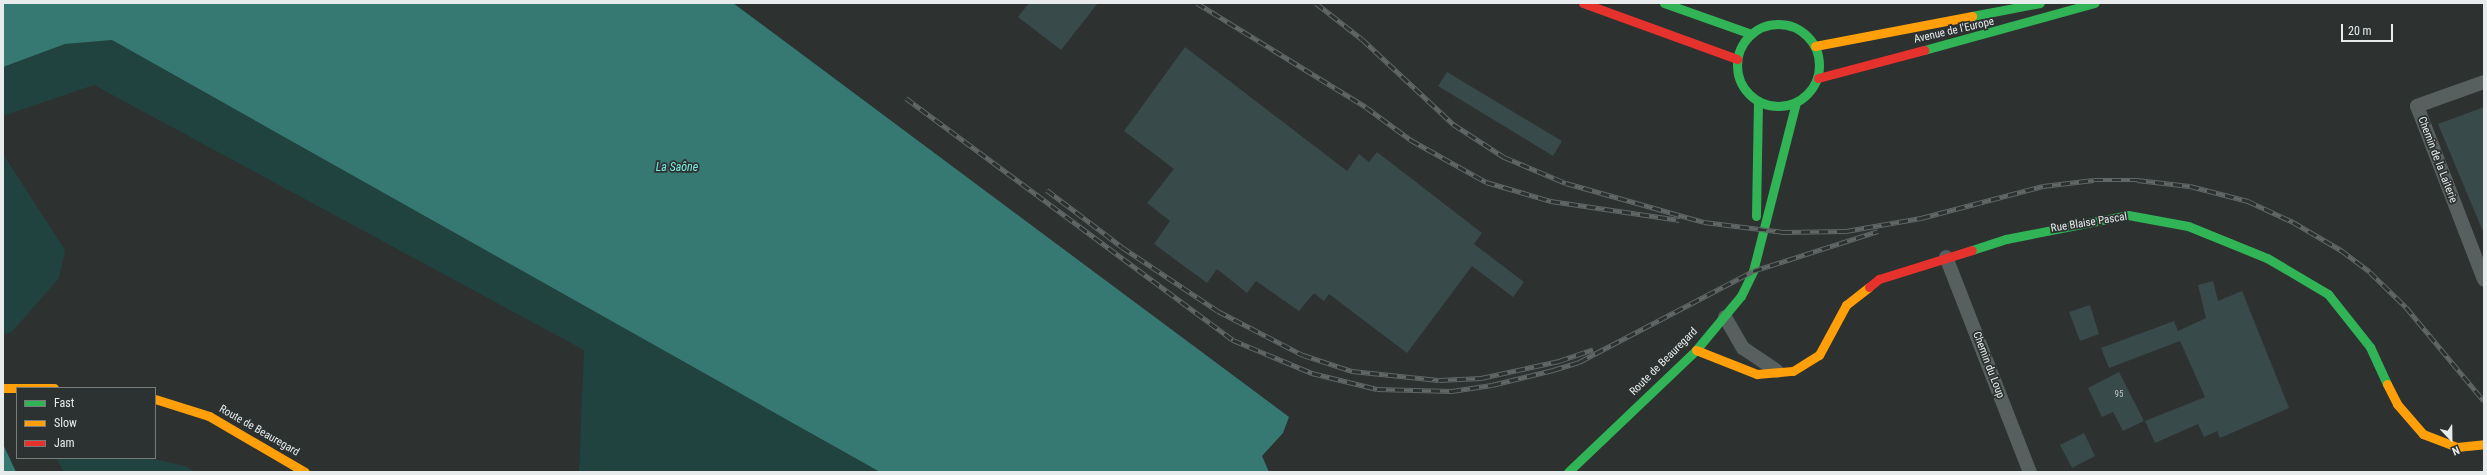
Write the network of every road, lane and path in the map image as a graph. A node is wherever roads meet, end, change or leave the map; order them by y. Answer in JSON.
{"nodes":[{"id":1,"x":1583,"y":3,"type":"edge"},
{"id":2,"x":1664,"y":3,"type":"edge"},
{"id":3,"x":2040,"y":3,"type":"edge"},
{"id":4,"x":2095,"y":3,"type":"edge"},
{"id":5,"x":1751,"y":34,"type":"junction"},
{"id":6,"x":1815,"y":46,"type":"junction"},
{"id":7,"x":1737,"y":60,"type":"junction"},
{"id":8,"x":1818,"y":78,"type":"junction"},
{"id":9,"x":2484,"y":82,"type":"edge"},
{"id":10,"x":1758,"y":101,"type":"junction"},
{"id":11,"x":1796,"y":102,"type":"junction"},
{"id":12,"x":1757,"y":254,"type":"junction"},
{"id":13,"x":1946,"y":257,"type":"junction"},
{"id":14,"x":2484,"y":280,"type":"edge"},
{"id":15,"x":1725,"y":317,"type":"junction"},
{"id":16,"x":1696,"y":350,"type":"junction"},
{"id":17,"x":1777,"y":371,"type":"junction"},
{"id":18,"x":3,"y":388,"type":"edge"},
{"id":19,"x":16,"y":388,"type":"edge"},
{"id":20,"x":156,"y":399,"type":"edge"},
{"id":21,"x":2484,"y":444,"type":"edge"},
{"id":22,"x":306,"y":472,"type":"edge"},
{"id":23,"x":1568,"y":472,"type":"edge"},
{"id":24,"x":2030,"y":472,"type":"edge"}],
"edges":[{"from":1,"to":7,"type":"main road"},
{"from":2,"to":5,"type":"main road"},
{"from":3,"to":6,"type":"main road","name":"Avenue de l'Europe"},
{"from":4,"to":8,"type":"main road","name":"Avenue de l'Europe"},
{"from":5,"to":6,"type":"main road"},
{"from":5,"to":7,"type":"main road"},
{"from":6,"to":8,"type":"main road"},
{"from":7,"to":10,"type":"main road"},
{"from":8,"to":11,"type":"main road"},
{"from":9,"to":14,"type":"street","name":"Chemin de la Laiterie"},
{"from":10,"to":11,"type":"main road"},
{"from":10,"to":12,"type":"main road","name":"Route de Beauregard"},
{"from":11,"to":12,"type":"main road","name":"Route de Beauregard"},
{"from":12,"to":15,"type":"main road","name":"Route de Beauregard"},
{"from":13,"to":17,"type":"main road","name":"Rue Blaise Pascal"},
{"from":13,"to":21,"type":"main road","name":"Rue Blaise Pascal"},
{"from":13,"to":24,"type":"street","name":"Chemin du Loup"},
{"from":15,"to":16,"type":"main road","name":"Route de Beauregard"},
{"from":15,"to":17,"type":"street"},
{"from":16,"to":17,"type":"main road","name":"Rue Blaise Pascal"},
{"from":16,"to":23,"type":"main road","name":"Route de Beauregard"},
{"from":18,"to":19,"type":"main road"},
{"from":20,"to":22,"type":"main road","name":"Route de Beauregard"}]}
